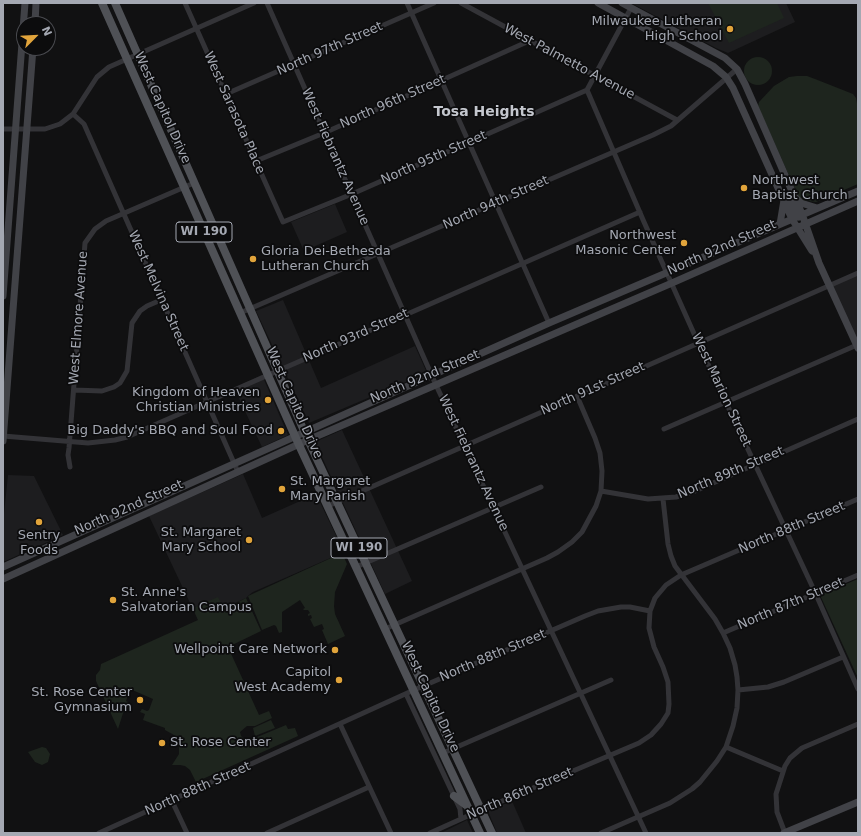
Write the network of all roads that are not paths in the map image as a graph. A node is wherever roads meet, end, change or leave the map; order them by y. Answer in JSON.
{"nodes":[{"id":1,"x":25,"y":3,"type":"edge"},
{"id":2,"x":36,"y":3,"type":"edge"},
{"id":3,"x":102,"y":3,"type":"edge"},
{"id":4,"x":186,"y":3,"type":"edge"},
{"id":5,"x":254,"y":3,"type":"edge"},
{"id":6,"x":267,"y":3,"type":"edge"},
{"id":7,"x":407,"y":3,"type":"edge"},
{"id":8,"x":434,"y":3,"type":"edge"},
{"id":9,"x":461,"y":3,"type":"edge"},
{"id":10,"x":598,"y":3,"type":"edge"},
{"id":11,"x":622,"y":3,"type":"edge"},
{"id":12,"x":113,"y":4,"type":"edge"},
{"id":13,"x":631,"y":8,"type":"junction"},
{"id":14,"x":411,"y":13,"type":"junction"},
{"id":15,"x":35,"y":16,"type":"edge"},
{"id":16,"x":625,"y":18,"type":"junction"},
{"id":17,"x":197,"y":28,"type":"junction"},
{"id":18,"x":530,"y":41,"type":"junction"},
{"id":19,"x":137,"y":54,"type":"junction"},
{"id":20,"x":32,"y":56,"type":"edge"},
{"id":21,"x":127,"y":59,"type":"junction"},
{"id":22,"x":294,"y":64,"type":"junction"},
{"id":23,"x":736,"y":69,"type":"junction"},
{"id":24,"x":595,"y":76,"type":"junction"},
{"id":25,"x":726,"y":77,"type":"junction"},
{"id":26,"x":441,"y":81,"type":"junction"},
{"id":27,"x":587,"y":90,"type":"junction"},
{"id":28,"x":226,"y":94,"type":"junction"},
{"id":29,"x":73,"y":114,"type":"junction"},
{"id":30,"x":677,"y":120,"type":"junction"},
{"id":31,"x":15,"y":128,"type":"junction"},
{"id":32,"x":3,"y":129,"type":"edge"},
{"id":33,"x":27,"y":129,"type":"junction"},
{"id":34,"x":324,"y":133,"type":"junction"},
{"id":35,"x":469,"y":143,"type":"junction"},
{"id":36,"x":613,"y":151,"type":"junction"},
{"id":37,"x":256,"y":161,"type":"junction"},
{"id":38,"x":194,"y":182,"type":"junction"},
{"id":39,"x":184,"y":187,"type":"junction"},
{"id":40,"x":778,"y":187,"type":"junction"},
{"id":41,"x":858,"y":190,"type":"edge"},
{"id":42,"x":352,"y":194,"type":"junction"},
{"id":43,"x":795,"y":198,"type":"junction"},
{"id":44,"x":784,"y":199,"type":"junction"},
{"id":45,"x":858,"y":201,"type":"edge"},
{"id":46,"x":496,"y":203,"type":"junction"},
{"id":47,"x":817,"y":208,"type":"junction"},
{"id":48,"x":640,"y":212,"type":"junction"},
{"id":49,"x":124,"y":213,"type":"junction"},
{"id":50,"x":798,"y":216,"type":"junction"},
{"id":51,"x":283,"y":222,"type":"joint"},
{"id":52,"x":780,"y":224,"type":"junction"},
{"id":53,"x":806,"y":224,"type":"junction"},
{"id":54,"x":798,"y":228,"type":"junction"},
{"id":55,"x":378,"y":254,"type":"junction"},
{"id":56,"x":5,"y":256,"type":"edge"},
{"id":57,"x":17,"y":259,"type":"junction"},
{"id":58,"x":819,"y":263,"type":"junction"},
{"id":59,"x":523,"y":264,"type":"junction"},
{"id":60,"x":667,"y":272,"type":"junction"},
{"id":61,"x":858,"y":272,"type":"edge"},
{"id":62,"x":672,"y":283,"type":"junction"},
{"id":63,"x":829,"y":285,"type":"junction"},
{"id":64,"x":3,"y":296,"type":"edge"},
{"id":65,"x":161,"y":300,"type":"junction"},
{"id":66,"x":250,"y":308,"type":"junction"},
{"id":67,"x":240,"y":313,"type":"junction"},
{"id":68,"x":405,"y":314,"type":"junction"},
{"id":69,"x":549,"y":323,"type":"junction"},
{"id":70,"x":698,"y":342,"type":"junction"},
{"id":71,"x":857,"y":347,"type":"edge"},
{"id":72,"x":278,"y":370,"type":"junction"},
{"id":73,"x":268,"y":375,"type":"junction"},
{"id":74,"x":432,"y":375,"type":"junction"},
{"id":75,"x":436,"y":385,"type":"junction"},
{"id":76,"x":74,"y":390,"type":"junction"},
{"id":77,"x":577,"y":396,"type":"junction"},
{"id":78,"x":207,"y":402,"type":"junction"},
{"id":79,"x":726,"y":402,"type":"junction"},
{"id":80,"x":858,"y":419,"type":"edge"},
{"id":81,"x":664,"y":429,"type":"dead end"},
{"id":82,"x":3,"y":436,"type":"edge"},
{"id":83,"x":302,"y":439,"type":"junction"},
{"id":84,"x":3,"y":441,"type":"edge"},
{"id":85,"x":69,"y":442,"type":"junction"},
{"id":86,"x":465,"y":446,"type":"junction"},
{"id":87,"x":755,"y":463,"type":"junction"},
{"id":88,"x":234,"y":464,"type":"junction"},
{"id":89,"x":70,"y":468,"type":"dead end"},
{"id":90,"x":238,"y":472,"type":"junction"},
{"id":91,"x":541,"y":487,"type":"dead end"},
{"id":92,"x":601,"y":491,"type":"junction"},
{"id":93,"x":663,"y":499,"type":"junction"},
{"id":94,"x":858,"y":499,"type":"edge"},
{"id":95,"x":337,"y":502,"type":"junction"},
{"id":96,"x":328,"y":506,"type":"junction"},
{"id":97,"x":494,"y":508,"type":"junction"},
{"id":98,"x":786,"y":530,"type":"junction"},
{"id":99,"x":64,"y":540,"type":"junction"},
{"id":100,"x":69,"y":549,"type":"junction"},
{"id":101,"x":366,"y":563,"type":"junction"},
{"id":102,"x":3,"y":567,"type":"edge"},
{"id":103,"x":356,"y":567,"type":"junction"},
{"id":104,"x":522,"y":569,"type":"junction"},
{"id":105,"x":858,"y":575,"type":"edge"},
{"id":106,"x":681,"y":576,"type":"junction"},
{"id":107,"x":3,"y":579,"type":"edge"},
{"id":108,"x":815,"y":594,"type":"junction"},
{"id":109,"x":650,"y":610,"type":"junction"},
{"id":110,"x":395,"y":625,"type":"junction"},
{"id":111,"x":385,"y":629,"type":"junction"},
{"id":112,"x":552,"y":631,"type":"junction"},
{"id":113,"x":723,"y":633,"type":"junction"},
{"id":114,"x":843,"y":657,"type":"junction"},
{"id":115,"x":611,"y":680,"type":"dead end"},
{"id":116,"x":423,"y":686,"type":"junction"},
{"id":117,"x":858,"y":689,"type":"edge"},
{"id":118,"x":414,"y":690,"type":"junction"},
{"id":119,"x":738,"y":690,"type":"junction"},
{"id":120,"x":580,"y":693,"type":"junction"},
{"id":121,"x":406,"y":694,"type":"junction"},
{"id":122,"x":340,"y":724,"type":"junction"},
{"id":123,"x":858,"y":724,"type":"edge"},
{"id":124,"x":726,"y":747,"type":"junction"},
{"id":125,"x":452,"y":749,"type":"junction"},
{"id":126,"x":443,"y":753,"type":"junction"},
{"id":127,"x":610,"y":756,"type":"junction"},
{"id":128,"x":783,"y":771,"type":"junction"},
{"id":129,"x":369,"y":787,"type":"junction"},
{"id":130,"x":454,"y":796,"type":"junction"},
{"id":131,"x":172,"y":801,"type":"junction"},
{"id":132,"x":858,"y":802,"type":"edge"},
{"id":133,"x":481,"y":810,"type":"junction"},
{"id":134,"x":470,"y":811,"type":"junction"},
{"id":135,"x":638,"y":817,"type":"junction"},
{"id":136,"x":461,"y":819,"type":"junction"},
{"id":137,"x":99,"y":833,"type":"edge"},
{"id":138,"x":187,"y":833,"type":"edge"},
{"id":139,"x":267,"y":833,"type":"edge"},
{"id":140,"x":391,"y":833,"type":"edge"},
{"id":141,"x":430,"y":833,"type":"edge"},
{"id":142,"x":480,"y":833,"type":"edge"},
{"id":143,"x":492,"y":833,"type":"edge"},
{"id":144,"x":602,"y":833,"type":"edge"},
{"id":145,"x":646,"y":833,"type":"edge"},
{"id":146,"x":784,"y":833,"type":"edge"}],
"edges":[{"from":1,"to":31,"type":"main road"},
{"from":2,"to":15,"type":"main road"},
{"from":3,"to":21,"type":"main road","name":"West Capitol Drive","number":"WI 190"},
{"from":4,"to":17,"type":"street","name":"West Sarasota Place"},
{"from":5,"to":17,"type":"street"},
{"from":6,"to":22,"type":"street","name":"West Fiebrantz Avenue"},
{"from":7,"to":14,"type":"street"},
{"from":8,"to":14,"type":"street","name":"North 97th Street"},
{"from":9,"to":18,"type":"street","name":"West Palmetto Avenue"},
{"from":10,"to":16,"type":"main road"},
{"from":11,"to":13,"type":"main road"},
{"from":12,"to":19,"type":"main road","name":"West Capitol Drive","number":"WI 190"},
{"from":13,"to":16,"type":"street"},
{"from":13,"to":23,"type":"main road"},
{"from":14,"to":22,"type":"street","name":"North 97th Street"},
{"from":14,"to":26,"type":"street"},
{"from":16,"to":24,"type":"street"},
{"from":16,"to":25,"type":"main road"},
{"from":17,"to":19,"type":"street"},
{"from":17,"to":28,"type":"street","name":"West Sarasota Place"},
{"from":18,"to":24,"type":"street","name":"West Palmetto Avenue"},
{"from":18,"to":26,"type":"street","name":"North 96th Street"},
{"from":19,"to":21,"type":"street"},
{"from":19,"to":38,"type":"main road","name":"West Capitol Drive","number":"WI 190"},
{"from":20,"to":33,"type":"main road"},
{"from":21,"to":29,"type":"street"},
{"from":21,"to":39,"type":"main road","name":"West Capitol Drive","number":"WI 190"},
{"from":22,"to":28,"type":"street","name":"North 97th Street"},
{"from":22,"to":34,"type":"street","name":"West Fiebrantz Avenue"},
{"from":23,"to":25,"type":"street","name":"North 94th Street"},
{"from":23,"to":43,"type":"main road"},
{"from":24,"to":27,"type":"street"},
{"from":24,"to":30,"type":"street","name":"West Palmetto Avenue"},
{"from":25,"to":30,"type":"street","name":"North 94th Street"},
{"from":25,"to":40,"type":"main road"},
{"from":26,"to":34,"type":"street","name":"North 96th Street"},
{"from":26,"to":35,"type":"street"},
{"from":27,"to":35,"type":"street","name":"North 95th Street"},
{"from":27,"to":36,"type":"street","name":"West Marion Street"},
{"from":28,"to":37,"type":"street","name":"West Sarasota Place"},
{"from":29,"to":33,"type":"street"},
{"from":29,"to":49,"type":"street","name":"West Melvina Street"},
{"from":30,"to":36,"type":"street","name":"North 94th Street"},
{"from":31,"to":32,"type":"street"},
{"from":31,"to":33,"type":"street"},
{"from":31,"to":56,"type":"main road"},
{"from":33,"to":57,"type":"main road"},
{"from":34,"to":37,"type":"street","name":"North 96th Street"},
{"from":34,"to":42,"type":"street","name":"West Fiebrantz Avenue"},
{"from":35,"to":42,"type":"street","name":"North 95th Street"},
{"from":35,"to":46,"type":"street"},
{"from":36,"to":46,"type":"street","name":"North 94th Street"},
{"from":36,"to":48,"type":"street","name":"West Marion Street"},
{"from":37,"to":51,"type":"street","name":"West Sarasota Place"},
{"from":38,"to":39,"type":"street"},
{"from":38,"to":66,"type":"main road","name":"West Capitol Drive","number":"WI 190"},
{"from":39,"to":49,"type":"street"},
{"from":39,"to":67,"type":"main road","name":"West Capitol Drive","number":"WI 190"},
{"from":40,"to":44,"type":"main road"},
{"from":40,"to":50,"type":"main road"},
{"from":41,"to":47,"type":"main road","name":"North 92nd Street"},
{"from":42,"to":51,"type":"street","name":"North 95th Street"},
{"from":42,"to":55,"type":"street","name":"West Fiebrantz Avenue"},
{"from":43,"to":47,"type":"main road"},
{"from":43,"to":50,"type":"main road"},
{"from":44,"to":50,"type":"main road"},
{"from":44,"to":52,"type":"main road"},
{"from":45,"to":53,"type":"main road","name":"North 92nd Street"},
{"from":46,"to":55,"type":"street","name":"North 94th Street"},
{"from":46,"to":59,"type":"street"},
{"from":47,"to":50,"type":"main road","name":"North 92nd Street"},
{"from":48,"to":59,"type":"street","name":"North 93rd Street"},
{"from":48,"to":60,"type":"street","name":"West Marion Street"},
{"from":49,"to":65,"type":"street","name":"West Melvina Street"},
{"from":49,"to":76,"type":"street","name":"West Elmore Avenue"},
{"from":50,"to":52,"type":"main road","name":"North 92nd Street"},
{"from":50,"to":53,"type":"main road"},
{"from":50,"to":54,"type":"main road"},
{"from":52,"to":60,"type":"main road","name":"North 92nd Street"},
{"from":53,"to":54,"type":"main road","name":"North 92nd Street"},
{"from":53,"to":58,"type":"main road"},
{"from":54,"to":58,"type":"main road"},
{"from":54,"to":62,"type":"main road","name":"North 92nd Street"},
{"from":55,"to":66,"type":"street","name":"North 94th Street"},
{"from":55,"to":68,"type":"street","name":"West Fiebrantz Avenue"},
{"from":56,"to":57,"type":"street"},
{"from":56,"to":64,"type":"main road"},
{"from":57,"to":82,"type":"main road"},
{"from":58,"to":63,"type":"main road"},
{"from":59,"to":68,"type":"street","name":"North 93rd Street"},
{"from":59,"to":69,"type":"street"},
{"from":60,"to":62,"type":"street","name":"West Marion Street"},
{"from":60,"to":69,"type":"main road","name":"North 92nd Street"},
{"from":61,"to":63,"type":"street","name":"North 91st Street"},
{"from":62,"to":70,"type":"street","name":"West Marion Street"},
{"from":62,"to":75,"type":"main road","name":"North 92nd Street"},
{"from":63,"to":70,"type":"street","name":"North 91st Street"},
{"from":63,"to":71,"type":"main road"},
{"from":65,"to":76,"type":"street"},
{"from":65,"to":78,"type":"street","name":"West Melvina Street"},
{"from":66,"to":67,"type":"street","name":"North 94th Street"},
{"from":66,"to":72,"type":"main road","name":"West Capitol Drive","number":"WI 190"},
{"from":67,"to":73,"type":"main road","name":"West Capitol Drive","number":"WI 190"},
{"from":68,"to":72,"type":"street","name":"North 93rd Street"},
{"from":68,"to":74,"type":"street","name":"West Fiebrantz Avenue"},
{"from":69,"to":74,"type":"main road","name":"North 92nd Street"},
{"from":70,"to":77,"type":"street","name":"North 91st Street"},
{"from":70,"to":79,"type":"street","name":"West Marion Street"},
{"from":71,"to":79,"type":"street"},
{"from":72,"to":73,"type":"street","name":"North 93rd Street"},
{"from":72,"to":83,"type":"main road","name":"West Capitol Drive","number":"WI 190"},
{"from":73,"to":78,"type":"street","name":"North 93rd Street"},
{"from":73,"to":83,"type":"main road","name":"West Capitol Drive","number":"WI 190"},
{"from":74,"to":75,"type":"street","name":"West Fiebrantz Avenue"},
{"from":74,"to":83,"type":"main road","name":"North 92nd Street"},
{"from":75,"to":83,"type":"main road","name":"North 92nd Street"},
{"from":75,"to":86,"type":"street","name":"West Fiebrantz Avenue"},
{"from":76,"to":85,"type":"street","name":"West Elmore Avenue"},
{"from":77,"to":86,"type":"street","name":"North 91st Street"},
{"from":77,"to":92,"type":"street"},
{"from":78,"to":85,"type":"street","name":"North 93rd Street"},
{"from":78,"to":88,"type":"street","name":"West Melvina Street"},
{"from":79,"to":81,"type":"street"},
{"from":79,"to":87,"type":"street","name":"West Marion Street"},
{"from":80,"to":87,"type":"street","name":"North 89th Street"},
{"from":82,"to":84,"type":"main road"},
{"from":82,"to":85,"type":"street","name":"North 93rd Street"},
{"from":83,"to":88,"type":"main road","name":"North 92nd Street"},
{"from":83,"to":90,"type":"main road","name":"North 92nd Street"},
{"from":83,"to":95,"type":"main road","name":"West Capitol Drive","number":"WI 190"},
{"from":83,"to":96,"type":"main road","name":"West Capitol Drive","number":"WI 190"},
{"from":85,"to":89,"type":"street","name":"West Elmore Avenue"},
{"from":86,"to":95,"type":"street","name":"North 91st Street"},
{"from":86,"to":97,"type":"street","name":"West Fiebrantz Avenue"},
{"from":87,"to":93,"type":"street","name":"North 89th Street"},
{"from":87,"to":98,"type":"street","name":"West Marion Street"},
{"from":88,"to":90,"type":"street","name":"West Melvina Street"},
{"from":88,"to":99,"type":"main road","name":"North 92nd Street"},
{"from":90,"to":100,"type":"main road","name":"North 92nd Street"},
{"from":91,"to":97,"type":"street"},
{"from":92,"to":93,"type":"street","name":"North 89th Street"},
{"from":92,"to":104,"type":"street"},
{"from":93,"to":106,"type":"street"},
{"from":94,"to":98,"type":"street","name":"North 88th Street"},
{"from":95,"to":96,"type":"street","name":"North 91st Street"},
{"from":95,"to":101,"type":"main road","name":"West Capitol Drive","number":"WI 190"},
{"from":96,"to":103,"type":"main road","name":"West Capitol Drive","number":"WI 190"},
{"from":97,"to":101,"type":"street"},
{"from":97,"to":104,"type":"street","name":"West Fiebrantz Avenue"},
{"from":98,"to":106,"type":"street","name":"North 88th Street"},
{"from":98,"to":108,"type":"street","name":"West Marion Street"},
{"from":99,"to":100,"type":"main road"},
{"from":99,"to":102,"type":"main road","name":"North 92nd Street"},
{"from":100,"to":107,"type":"main road","name":"North 92nd Street"},
{"from":101,"to":103,"type":"street"},
{"from":101,"to":110,"type":"main road","name":"West Capitol Drive","number":"WI 190"},
{"from":103,"to":111,"type":"main road","name":"West Capitol Drive","number":"WI 190"},
{"from":104,"to":110,"type":"street"},
{"from":104,"to":112,"type":"street","name":"West Fiebrantz Avenue"},
{"from":105,"to":108,"type":"street","name":"North 87th Street"},
{"from":106,"to":109,"type":"street","name":"North 88th Street"},
{"from":106,"to":113,"type":"street"},
{"from":108,"to":113,"type":"street","name":"North 87th Street"},
{"from":108,"to":114,"type":"street","name":"West Marion Street"},
{"from":109,"to":112,"type":"street","name":"North 88th Street"},
{"from":109,"to":127,"type":"street","name":"North 86th Street"},
{"from":110,"to":111,"type":"street"},
{"from":110,"to":116,"type":"main road","name":"West Capitol Drive","number":"WI 190"},
{"from":111,"to":118,"type":"main road","name":"West Capitol Drive","number":"WI 190"},
{"from":112,"to":116,"type":"street","name":"North 88th Street"},
{"from":112,"to":120,"type":"street","name":"West Fiebrantz Avenue"},
{"from":113,"to":119,"type":"street"},
{"from":114,"to":117,"type":"street","name":"West Marion Street"},
{"from":114,"to":119,"type":"street"},
{"from":115,"to":120,"type":"street"},
{"from":116,"to":118,"type":"street","name":"North 88th Street"},
{"from":116,"to":125,"type":"main road","name":"West Capitol Drive","number":"WI 190"},
{"from":118,"to":121,"type":"street","name":"North 88th Street"},
{"from":118,"to":126,"type":"main road","name":"West Capitol Drive","number":"WI 190"},
{"from":119,"to":124,"type":"street"},
{"from":120,"to":125,"type":"street"},
{"from":120,"to":127,"type":"street","name":"West Fiebrantz Avenue"},
{"from":121,"to":122,"type":"street","name":"North 88th Street"},
{"from":121,"to":130,"type":"street","name":"West Capitol Drive"},
{"from":122,"to":129,"type":"street"},
{"from":122,"to":131,"type":"street","name":"North 88th Street"},
{"from":123,"to":128,"type":"street"},
{"from":124,"to":128,"type":"street"},
{"from":124,"to":135,"type":"street"},
{"from":125,"to":126,"type":"street"},
{"from":125,"to":133,"type":"main road","name":"West Capitol Drive","number":"WI 190"},
{"from":126,"to":134,"type":"main road","name":"West Capitol Drive","number":"WI 190"},
{"from":127,"to":133,"type":"street","name":"North 86th Street"},
{"from":127,"to":135,"type":"street","name":"West Fiebrantz Avenue"},
{"from":128,"to":146,"type":"street"},
{"from":129,"to":139,"type":"street"},
{"from":129,"to":140,"type":"street"},
{"from":130,"to":134,"type":"main road"},
{"from":130,"to":136,"type":"street","name":"West Capitol Drive"},
{"from":131,"to":137,"type":"street","name":"North 88th Street"},
{"from":131,"to":138,"type":"street"},
{"from":132,"to":146,"type":"main road"},
{"from":133,"to":134,"type":"street","name":"North 86th Street"},
{"from":133,"to":143,"type":"main road","name":"West Capitol Drive","number":"WI 190"},
{"from":134,"to":136,"type":"street","name":"North 86th Street"},
{"from":134,"to":142,"type":"main road","name":"West Capitol Drive","number":"WI 190"},
{"from":135,"to":144,"type":"street"},
{"from":135,"to":145,"type":"street","name":"West Fiebrantz Avenue"},
{"from":136,"to":141,"type":"street","name":"North 86th Street"}]}
